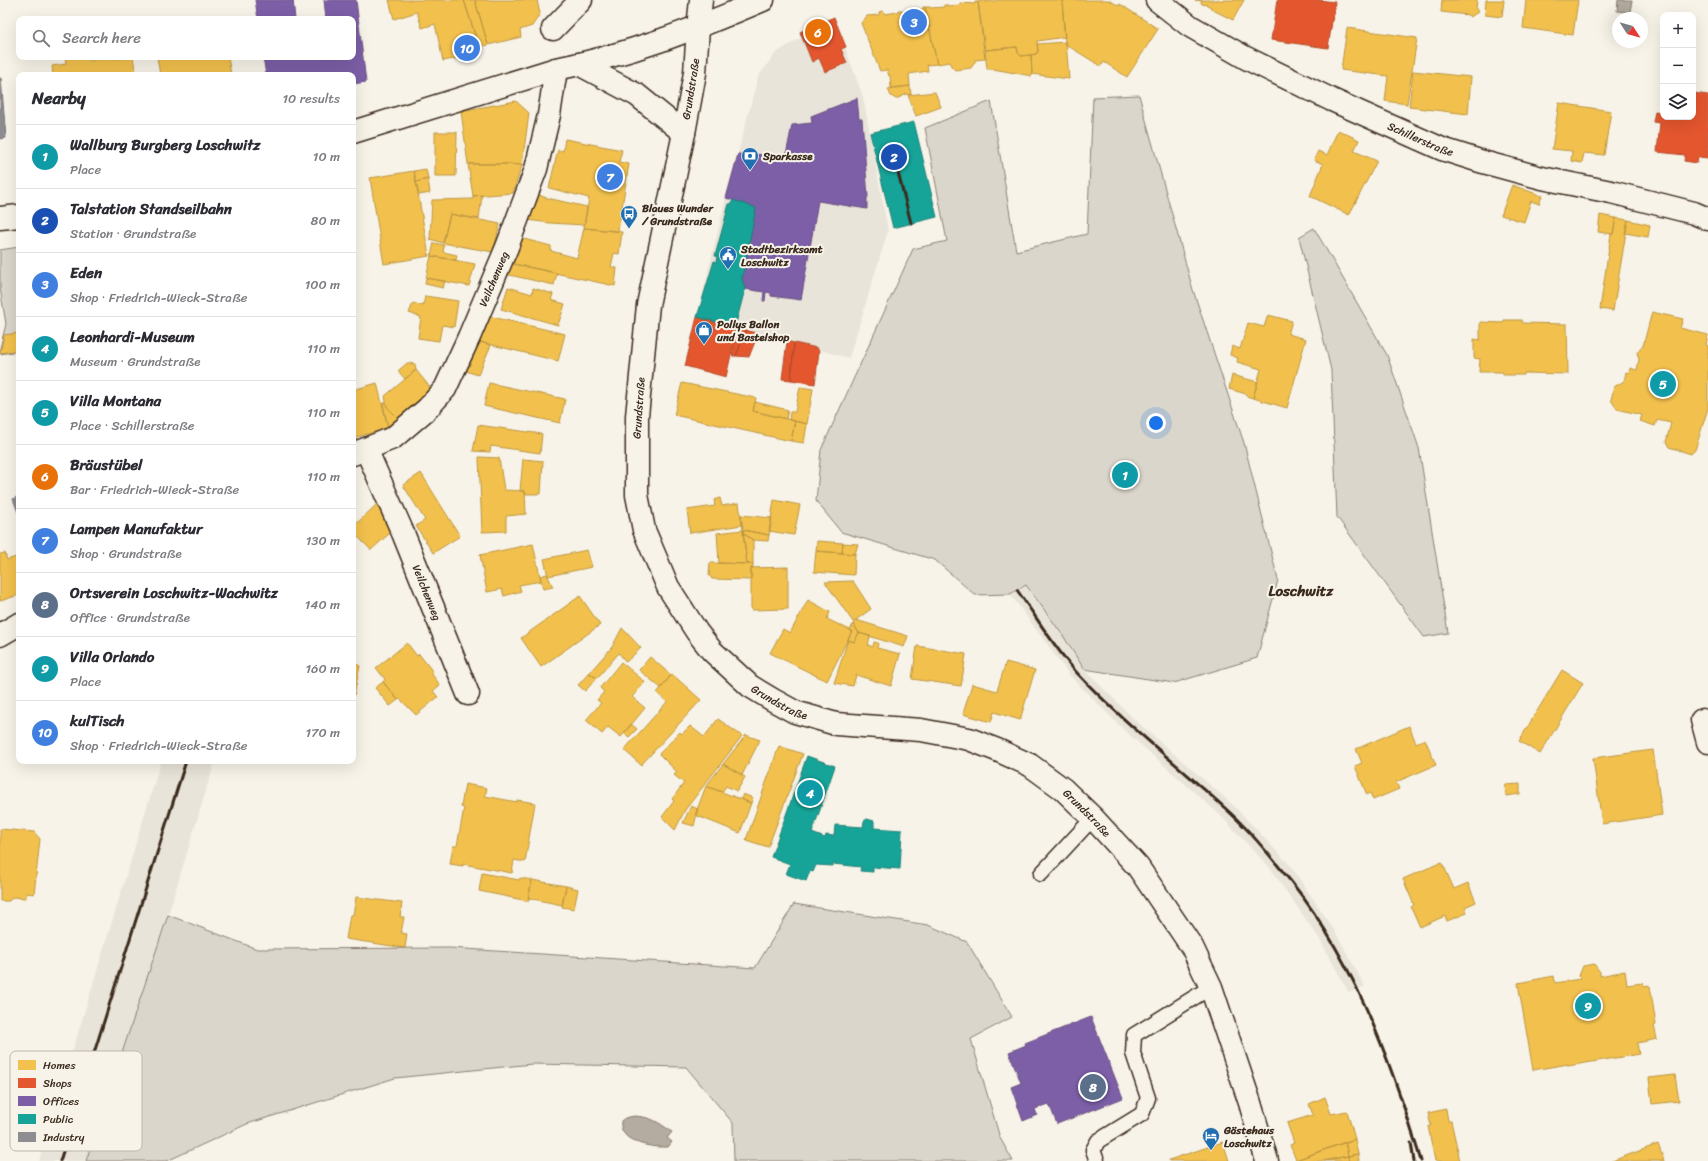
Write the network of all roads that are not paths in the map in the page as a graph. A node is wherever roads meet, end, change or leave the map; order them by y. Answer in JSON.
{"nodes":[{"id":1,"x":581,"y":0,"type":"edge"},
{"id":2,"x":701,"y":0,"type":"edge"},
{"id":3,"x":763,"y":0,"type":"edge"},
{"id":4,"x":1157,"y":0,"type":"edge"},
{"id":5,"x":698,"y":28,"type":"junction"},
{"id":6,"x":553,"y":29,"type":"dead end"},
{"id":7,"x":579,"y":64,"type":"junction"},
{"id":8,"x":556,"y":69,"type":"junction"},
{"id":9,"x":356,"y":131,"type":"edge"},
{"id":10,"x":684,"y":133,"type":"junction"},
{"id":11,"x":16,"y":216,"type":"edge"},
{"id":12,"x":0,"y":218,"type":"edge"},
{"id":13,"x":1708,"y":219,"type":"edge"},
{"id":14,"x":359,"y":451,"type":"edge"},
{"id":15,"x":16,"y":626,"type":"edge"},
{"id":16,"x":0,"y":635,"type":"edge"},
{"id":17,"x":468,"y":694,"type":"dead end"},
{"id":18,"x":1702,"y":720,"type":"dead end"},
{"id":19,"x":1708,"y":742,"type":"edge"},
{"id":20,"x":1093,"y":818,"type":"junction"},
{"id":21,"x":1041,"y":874,"type":"dead end"},
{"id":22,"x":1211,"y":987,"type":"junction"},
{"id":23,"x":1096,"y":1161,"type":"edge"},
{"id":24,"x":1267,"y":1161,"type":"edge"}],
"edges":[{"from":1,"to":6,"type":"main road"},
{"from":2,"to":5,"type":"main road","name":"Grundstraße"},
{"from":3,"to":5,"type":"main road"},
{"from":4,"to":13,"type":"main road","name":"Schillerstraße"},
{"from":5,"to":7,"type":"main road"},
{"from":5,"to":10,"type":"main road","name":"Grundstraße"},
{"from":7,"to":8,"type":"main road"},
{"from":7,"to":10,"type":"main road"},
{"from":8,"to":9,"type":"main road"},
{"from":8,"to":14,"type":"main road","name":"Veilchenweg"},
{"from":10,"to":20,"type":"main road","name":"Grundstraße"},
{"from":11,"to":12,"type":"main road"},
{"from":14,"to":17,"type":"main road","name":"Veilchenweg"},
{"from":15,"to":16,"type":"main road"},
{"from":18,"to":19,"type":"main road"},
{"from":20,"to":21,"type":"lane"},
{"from":20,"to":22,"type":"main road","name":"Grundstraße"},
{"from":22,"to":23,"type":"lane"},
{"from":22,"to":24,"type":"main road","name":"Grundstraße"}]}
